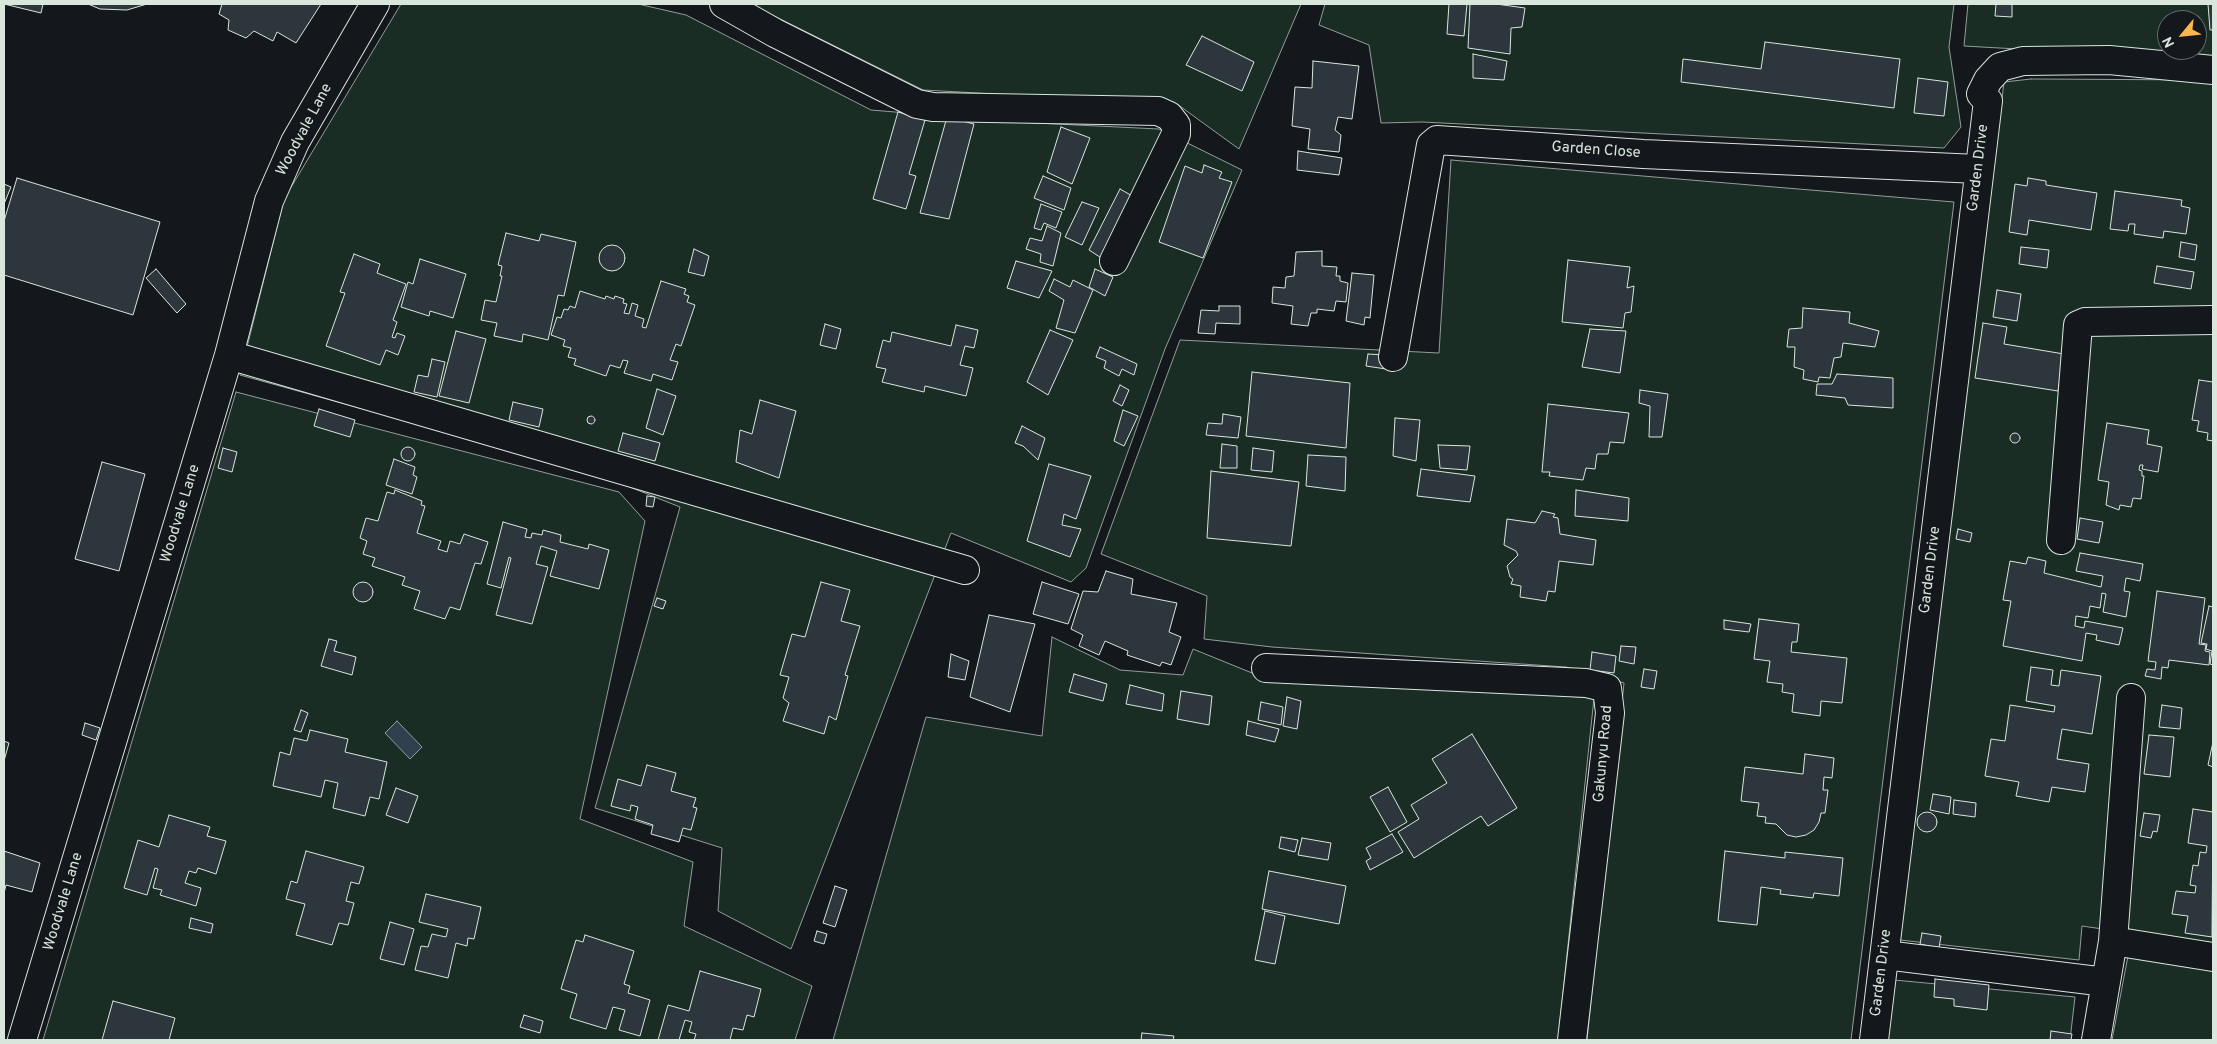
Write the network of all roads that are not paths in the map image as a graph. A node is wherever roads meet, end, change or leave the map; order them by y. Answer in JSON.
{"nodes":[{"id":1,"x":375,"y":4,"type":"edge"},
{"id":2,"x":724,"y":4,"type":"edge"},
{"id":3,"x":2213,"y":70,"type":"edge"},
{"id":4,"x":1978,"y":170,"type":"junction"},
{"id":5,"x":1114,"y":261,"type":"dead end"},
{"id":6,"x":2213,"y":320,"type":"edge"},
{"id":7,"x":229,"y":355,"type":"junction"},
{"id":8,"x":1393,"y":357,"type":"dead end"},
{"id":9,"x":2062,"y":540,"type":"dead end"},
{"id":10,"x":965,"y":570,"type":"dead end"},
{"id":11,"x":1266,"y":668,"type":"dead end"},
{"id":12,"x":2131,"y":698,"type":"dead end"},
{"id":13,"x":2113,"y":941,"type":"junction"},
{"id":14,"x":1885,"y":955,"type":"junction"},
{"id":15,"x":2213,"y":957,"type":"edge"},
{"id":16,"x":2106,"y":982,"type":"junction"},
{"id":17,"x":22,"y":1040,"type":"edge"},
{"id":18,"x":1572,"y":1040,"type":"edge"},
{"id":19,"x":1874,"y":1040,"type":"edge"},
{"id":20,"x":2096,"y":1040,"type":"edge"}],
"edges":[{"from":1,"to":7,"type":"street","name":"Woodvale Lane"},
{"from":2,"to":5,"type":"street"},
{"from":3,"to":4,"type":"street","name":"Garden Drive"},
{"from":4,"to":8,"type":"street","name":"Garden Close"},
{"from":4,"to":14,"type":"street","name":"Garden Drive"},
{"from":6,"to":9,"type":"street"},
{"from":7,"to":10,"type":"street"},
{"from":7,"to":17,"type":"street","name":"Woodvale Lane"},
{"from":11,"to":18,"type":"street","name":"Gakunyu Road"},
{"from":12,"to":13,"type":"street"},
{"from":13,"to":15,"type":"street"},
{"from":13,"to":16,"type":"street"},
{"from":14,"to":16,"type":"street"},
{"from":14,"to":19,"type":"street","name":"Garden Drive"},
{"from":16,"to":20,"type":"street"}]}
